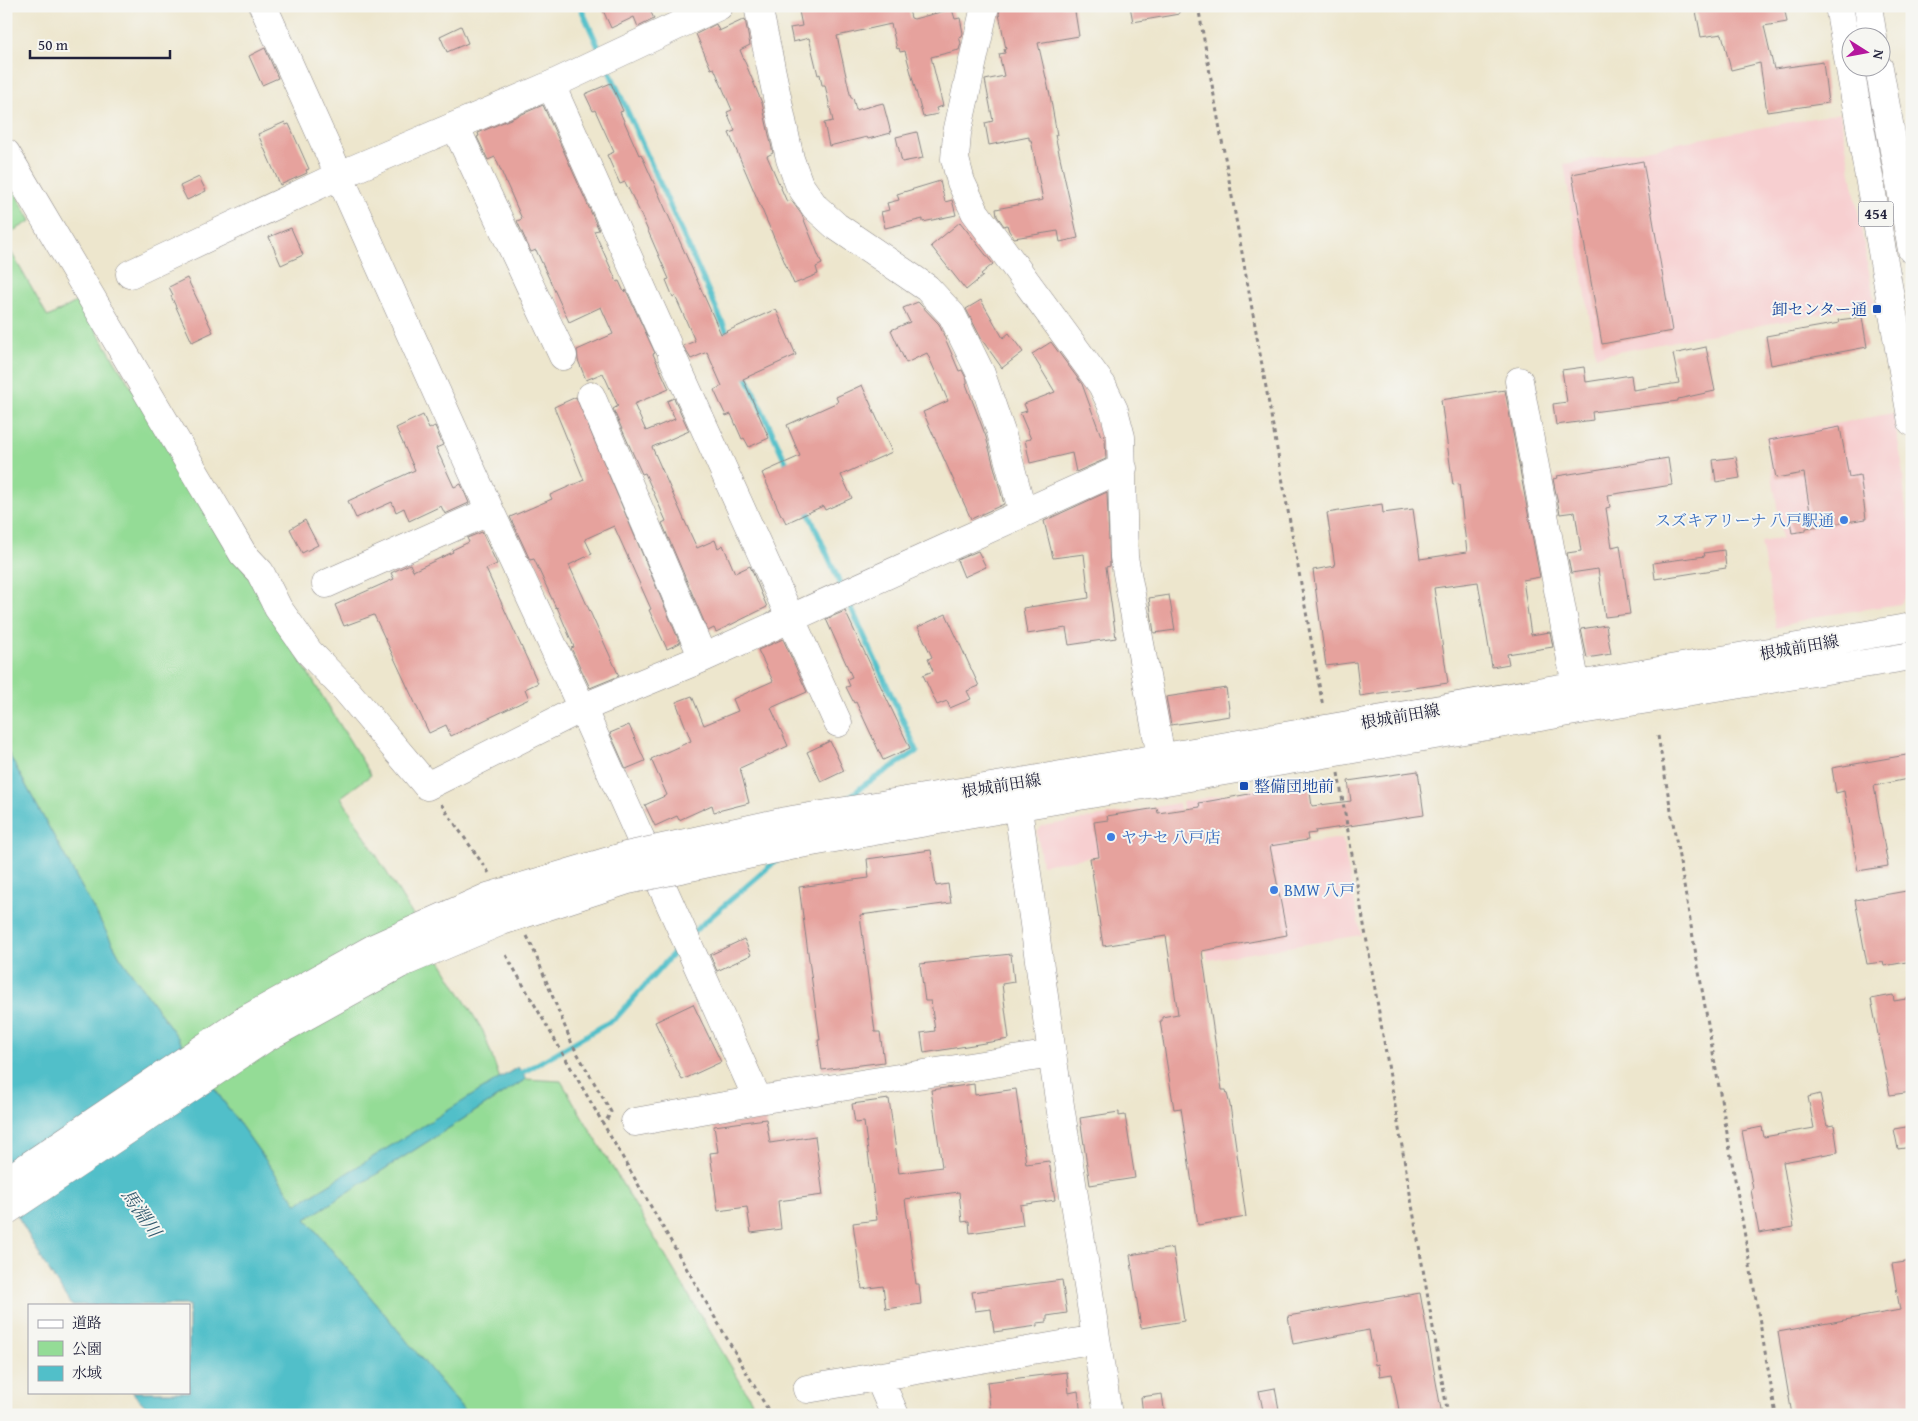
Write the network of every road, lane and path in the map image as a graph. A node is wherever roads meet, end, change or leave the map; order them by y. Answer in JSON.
{"nodes":[{"id":1,"x":263,"y":6,"type":"edge"},
{"id":2,"x":719,"y":6,"type":"edge"},
{"id":3,"x":758,"y":6,"type":"edge"},
{"id":4,"x":985,"y":6,"type":"edge"},
{"id":5,"x":1198,"y":6,"type":"edge"},
{"id":6,"x":1840,"y":6,"type":"edge"},
{"id":7,"x":1868,"y":6,"type":"edge"},
{"id":8,"x":1871,"y":28,"type":"edge"},
{"id":9,"x":1881,"y":78,"type":"edge"},
{"id":10,"x":551,"y":85,"type":"junction"},
{"id":11,"x":455,"y":126,"type":"junction"},
{"id":12,"x":6,"y":153,"type":"edge"},
{"id":13,"x":340,"y":176,"type":"junction"},
{"id":14,"x":1912,"y":250,"type":"edge"},
{"id":15,"x":130,"y":274,"type":"dead end"},
{"id":16,"x":563,"y":356,"type":"dead end"},
{"id":17,"x":1519,"y":381,"type":"dead end"},
{"id":18,"x":591,"y":396,"type":"dead end"},
{"id":19,"x":1912,"y":422,"type":"edge"},
{"id":20,"x":1123,"y":468,"type":"junction"},
{"id":21,"x":490,"y":511,"type":"junction"},
{"id":22,"x":1023,"y":513,"type":"junction"},
{"id":23,"x":326,"y":584,"type":"dead end"},
{"id":24,"x":791,"y":618,"type":"junction"},
{"id":25,"x":1912,"y":627,"type":"edge"},
{"id":26,"x":1912,"y":656,"type":"edge"},
{"id":27,"x":703,"y":658,"type":"junction"},
{"id":28,"x":1576,"y":686,"type":"junction"},
{"id":29,"x":582,"y":708,"type":"junction"},
{"id":30,"x":838,"y":723,"type":"dead end"},
{"id":31,"x":1658,"y":736,"type":"dead end"},
{"id":32,"x":1330,"y":741,"type":"junction"},
{"id":33,"x":1160,"y":757,"type":"junction"},
{"id":34,"x":427,"y":786,"type":"junction"},
{"id":35,"x":1016,"y":795,"type":"junction"},
{"id":36,"x":890,"y":816,"type":"junction"},
{"id":37,"x":493,"y":878,"type":"dead end"},
{"id":38,"x":522,"y":929,"type":"dead end"},
{"id":39,"x":506,"y":955,"type":"dead end"},
{"id":40,"x":1052,"y":1054,"type":"junction"},
{"id":41,"x":758,"y":1100,"type":"junction"},
{"id":42,"x":635,"y":1122,"type":"dead end"},
{"id":43,"x":604,"y":1124,"type":"junction"},
{"id":44,"x":6,"y":1181,"type":"edge"},
{"id":45,"x":6,"y":1210,"type":"edge"},
{"id":46,"x":1096,"y":1339,"type":"junction"},
{"id":47,"x":878,"y":1376,"type":"junction"},
{"id":48,"x":807,"y":1388,"type":"dead end"},
{"id":49,"x":771,"y":1415,"type":"edge"},
{"id":50,"x":895,"y":1415,"type":"edge"},
{"id":51,"x":1108,"y":1415,"type":"edge"},
{"id":52,"x":1448,"y":1415,"type":"edge"},
{"id":53,"x":1776,"y":1415,"type":"edge"}],
"edges":[{"from":1,"to":13,"type":"main road"},
{"from":2,"to":10,"type":"main road"},
{"from":3,"to":22,"type":"main road"},
{"from":4,"to":20,"type":"main road"},
{"from":5,"to":32,"type":"path"},
{"from":6,"to":19,"type":"main road","number":"454"},
{"from":7,"to":8,"type":"main road"},
{"from":9,"to":14,"type":"main road","number":"454"},
{"from":10,"to":11,"type":"main road"},
{"from":10,"to":24,"type":"main road"},
{"from":11,"to":13,"type":"main road"},
{"from":11,"to":16,"type":"main road"},
{"from":12,"to":34,"type":"main road"},
{"from":13,"to":15,"type":"main road"},
{"from":13,"to":21,"type":"main road"},
{"from":17,"to":28,"type":"main road"},
{"from":18,"to":27,"type":"main road"},
{"from":20,"to":22,"type":"main road"},
{"from":20,"to":33,"type":"main road"},
{"from":21,"to":23,"type":"main road"},
{"from":21,"to":29,"type":"main road"},
{"from":22,"to":24,"type":"main road"},
{"from":24,"to":27,"type":"main road"},
{"from":24,"to":30,"type":"main road"},
{"from":25,"to":28,"type":"main road","name":"根城前田線"},
{"from":26,"to":32,"type":"main road","name":"根城前田線"},
{"from":27,"to":29,"type":"main road"},
{"from":28,"to":32,"type":"main road","name":"根城前田線"},
{"from":29,"to":34,"type":"main road"},
{"from":29,"to":41,"type":"main road"},
{"from":31,"to":53,"type":"path"},
{"from":32,"to":33,"type":"main road","name":"根城前田線"},
{"from":32,"to":35,"type":"main road","name":"根城前田線"},
{"from":32,"to":52,"type":"path"},
{"from":33,"to":35,"type":"main road","name":"根城前田線"},
{"from":34,"to":37,"type":"path"},
{"from":35,"to":36,"type":"main road","name":"根城前田線"},
{"from":35,"to":40,"type":"main road"},
{"from":36,"to":44,"type":"main road","bridge":true},
{"from":36,"to":45,"type":"main road","bridge":true},
{"from":38,"to":43,"type":"path"},
{"from":39,"to":43,"type":"path"},
{"from":40,"to":41,"type":"main road"},
{"from":40,"to":46,"type":"main road"},
{"from":41,"to":42,"type":"main road"},
{"from":43,"to":49,"type":"path"},
{"from":46,"to":47,"type":"main road"},
{"from":46,"to":51,"type":"main road"},
{"from":47,"to":48,"type":"main road"},
{"from":47,"to":50,"type":"main road"}]}
